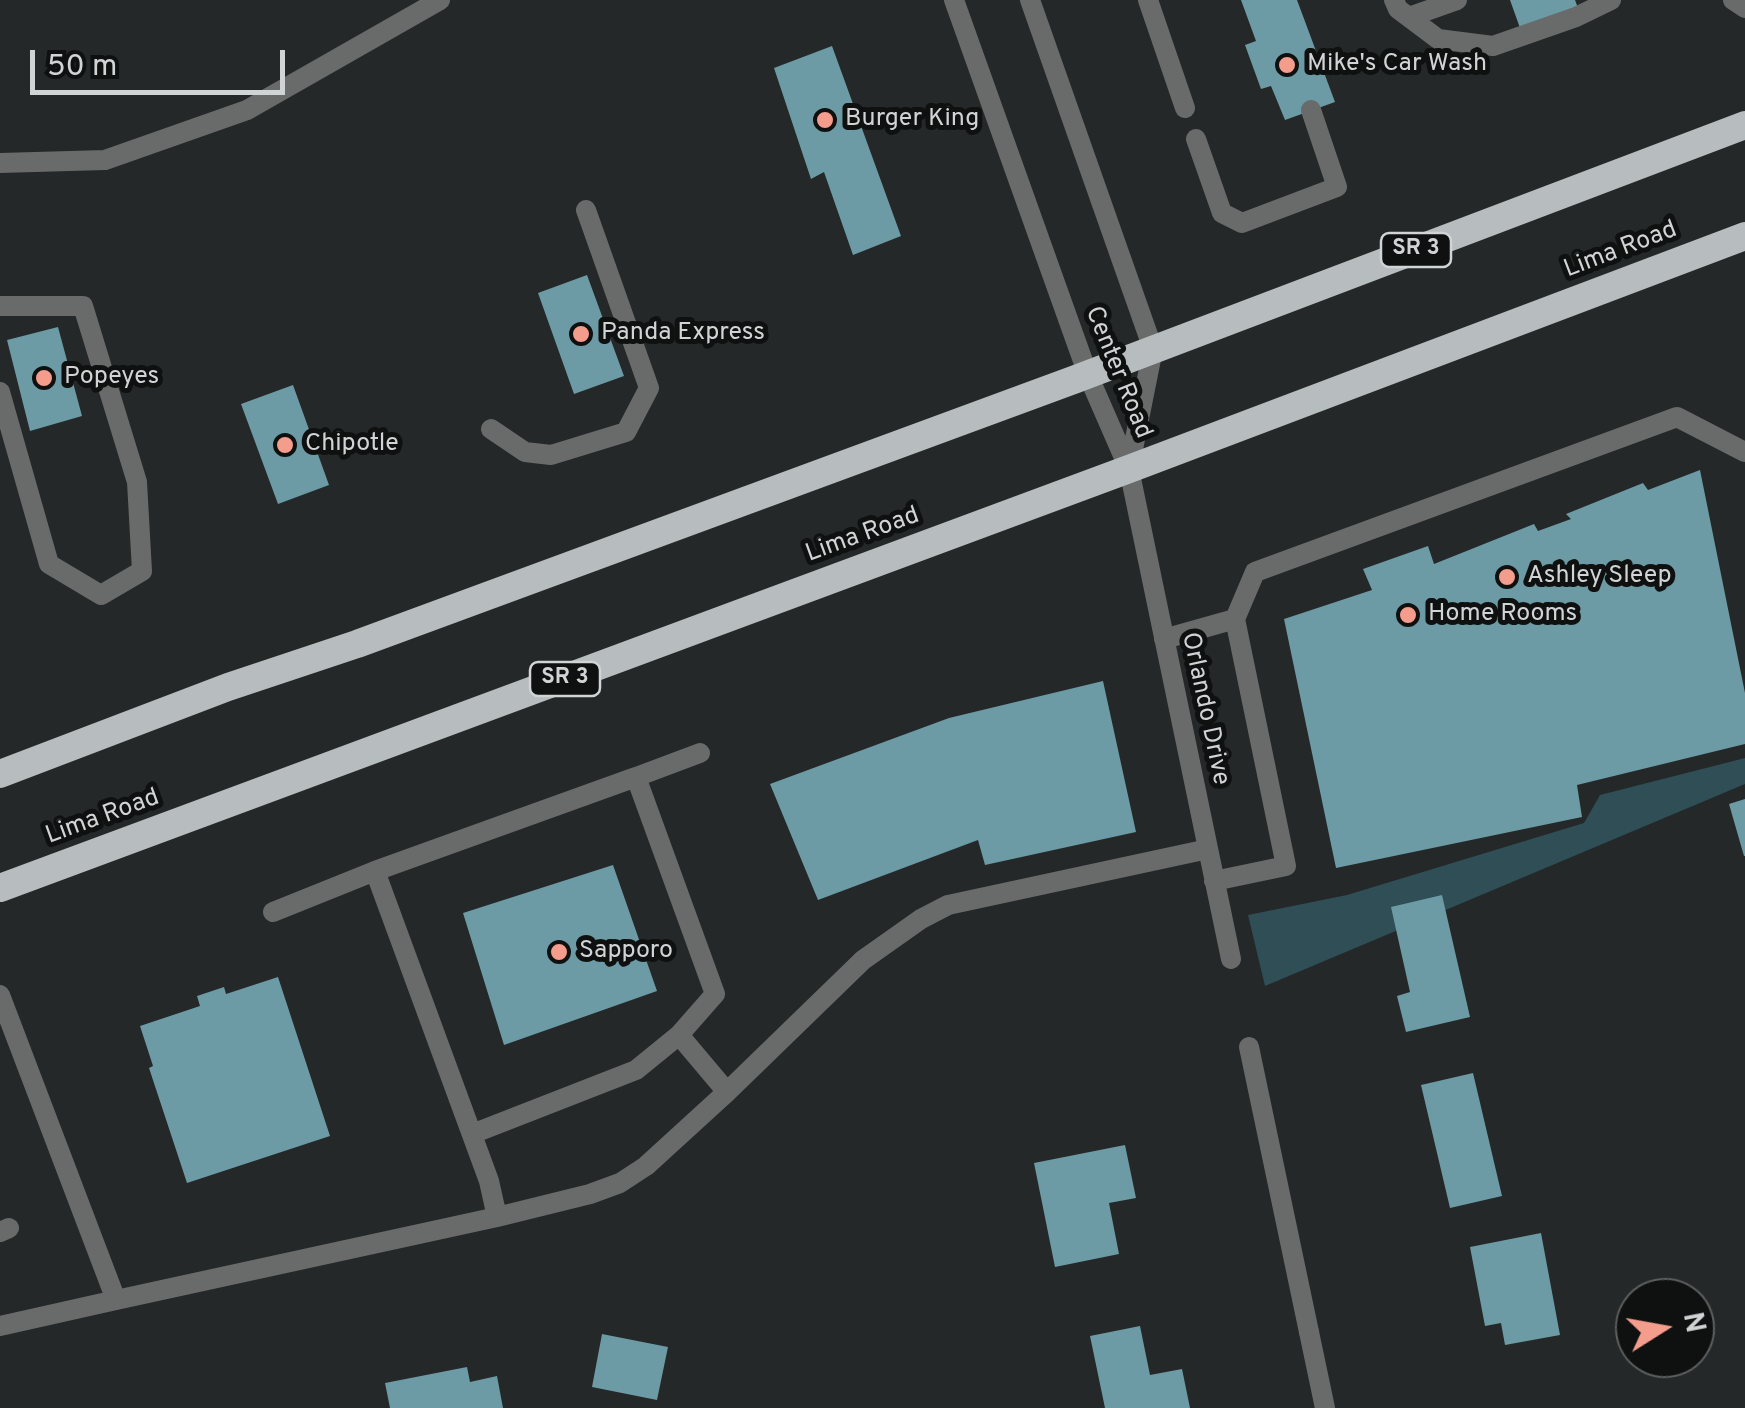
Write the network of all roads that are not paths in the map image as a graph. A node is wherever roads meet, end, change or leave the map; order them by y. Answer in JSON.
{"nodes":[{"id":1,"x":440,"y":0,"type":"edge"},
{"id":2,"x":954,"y":0,"type":"edge"},
{"id":3,"x":1030,"y":0,"type":"edge"},
{"id":4,"x":1148,"y":0,"type":"edge"},
{"id":5,"x":1394,"y":0,"type":"edge"},
{"id":6,"x":1457,"y":0,"type":"edge"},
{"id":7,"x":1611,"y":0,"type":"edge"},
{"id":8,"x":1733,"y":0,"type":"edge"},
{"id":9,"x":1745,"y":8,"type":"edge"},
{"id":10,"x":1408,"y":16,"type":"junction"},
{"id":11,"x":1185,"y":108,"type":"dead end"},
{"id":12,"x":1312,"y":110,"type":"dead end"},
{"id":13,"x":1745,"y":126,"type":"edge"},
{"id":14,"x":1196,"y":139,"type":"dead end"},
{"id":15,"x":0,"y":163,"type":"edge"},
{"id":16,"x":586,"y":210,"type":"dead end"},
{"id":17,"x":1745,"y":236,"type":"edge"},
{"id":18,"x":0,"y":306,"type":"edge"},
{"id":19,"x":1153,"y":349,"type":"junction"},
{"id":20,"x":1088,"y":375,"type":"junction"},
{"id":21,"x":0,"y":392,"type":"edge"},
{"id":22,"x":492,"y":429,"type":"dead end"},
{"id":23,"x":1745,"y":453,"type":"edge"},
{"id":24,"x":1129,"y":470,"type":"junction"},
{"id":25,"x":1235,"y":618,"type":"junction"},
{"id":26,"x":1164,"y":639,"type":"junction"},
{"id":27,"x":700,"y":753,"type":"dead end"},
{"id":28,"x":0,"y":774,"type":"edge"},
{"id":29,"x":636,"y":777,"type":"junction"},
{"id":30,"x":1208,"y":849,"type":"junction"},
{"id":31,"x":375,"y":871,"type":"junction"},
{"id":32,"x":1214,"y":881,"type":"junction"},
{"id":33,"x":0,"y":888,"type":"edge"},
{"id":34,"x":273,"y":912,"type":"dead end"},
{"id":35,"x":1230,"y":959,"type":"dead end"},
{"id":36,"x":0,"y":995,"type":"edge"},
{"id":37,"x":679,"y":1034,"type":"junction"},
{"id":38,"x":1249,"y":1047,"type":"dead end"},
{"id":39,"x":727,"y":1092,"type":"junction"},
{"id":40,"x":472,"y":1134,"type":"junction"},
{"id":41,"x":498,"y":1217,"type":"junction"},
{"id":42,"x":116,"y":1300,"type":"junction"},
{"id":43,"x":0,"y":1326,"type":"edge"},
{"id":44,"x":1325,"y":1408,"type":"edge"}],
"edges":[{"from":1,"to":15,"type":"street"},
{"from":2,"to":20,"type":"street","name":"Center Road"},
{"from":3,"to":19,"type":"street","name":"Center Road"},
{"from":4,"to":11,"type":"street"},
{"from":5,"to":10,"type":"street"},
{"from":6,"to":10,"type":"street"},
{"from":7,"to":10,"type":"street"},
{"from":8,"to":9,"type":"street"},
{"from":12,"to":14,"type":"street"},
{"from":13,"to":19,"type":"highway","number":"SR 3"},
{"from":16,"to":22,"type":"street"},
{"from":17,"to":24,"type":"highway","name":"Lima Road","number":"SR 3"},
{"from":18,"to":21,"type":"street"},
{"from":19,"to":20,"type":"highway","number":"SR 3"},
{"from":19,"to":24,"type":"street","name":"Center Road"},
{"from":20,"to":24,"type":"street","name":"Center Road"},
{"from":20,"to":28,"type":"highway","number":"SR 3"},
{"from":23,"to":25,"type":"street"},
{"from":24,"to":26,"type":"street","name":"Orlando Drive"},
{"from":24,"to":33,"type":"highway","name":"Lima Road","number":"SR 3"},
{"from":25,"to":26,"type":"street"},
{"from":25,"to":32,"type":"street"},
{"from":26,"to":30,"type":"street","name":"Orlando Drive"},
{"from":27,"to":29,"type":"street"},
{"from":29,"to":31,"type":"street"},
{"from":29,"to":37,"type":"street"},
{"from":30,"to":32,"type":"street","name":"Orlando Drive"},
{"from":30,"to":39,"type":"street"},
{"from":31,"to":34,"type":"street"},
{"from":31,"to":40,"type":"street"},
{"from":32,"to":35,"type":"street","name":"Orlando Drive"},
{"from":36,"to":42,"type":"street"},
{"from":37,"to":39,"type":"street"},
{"from":37,"to":40,"type":"street"},
{"from":38,"to":44,"type":"street"},
{"from":39,"to":41,"type":"street"},
{"from":40,"to":41,"type":"street"},
{"from":41,"to":42,"type":"street"},
{"from":42,"to":43,"type":"street"}]}
